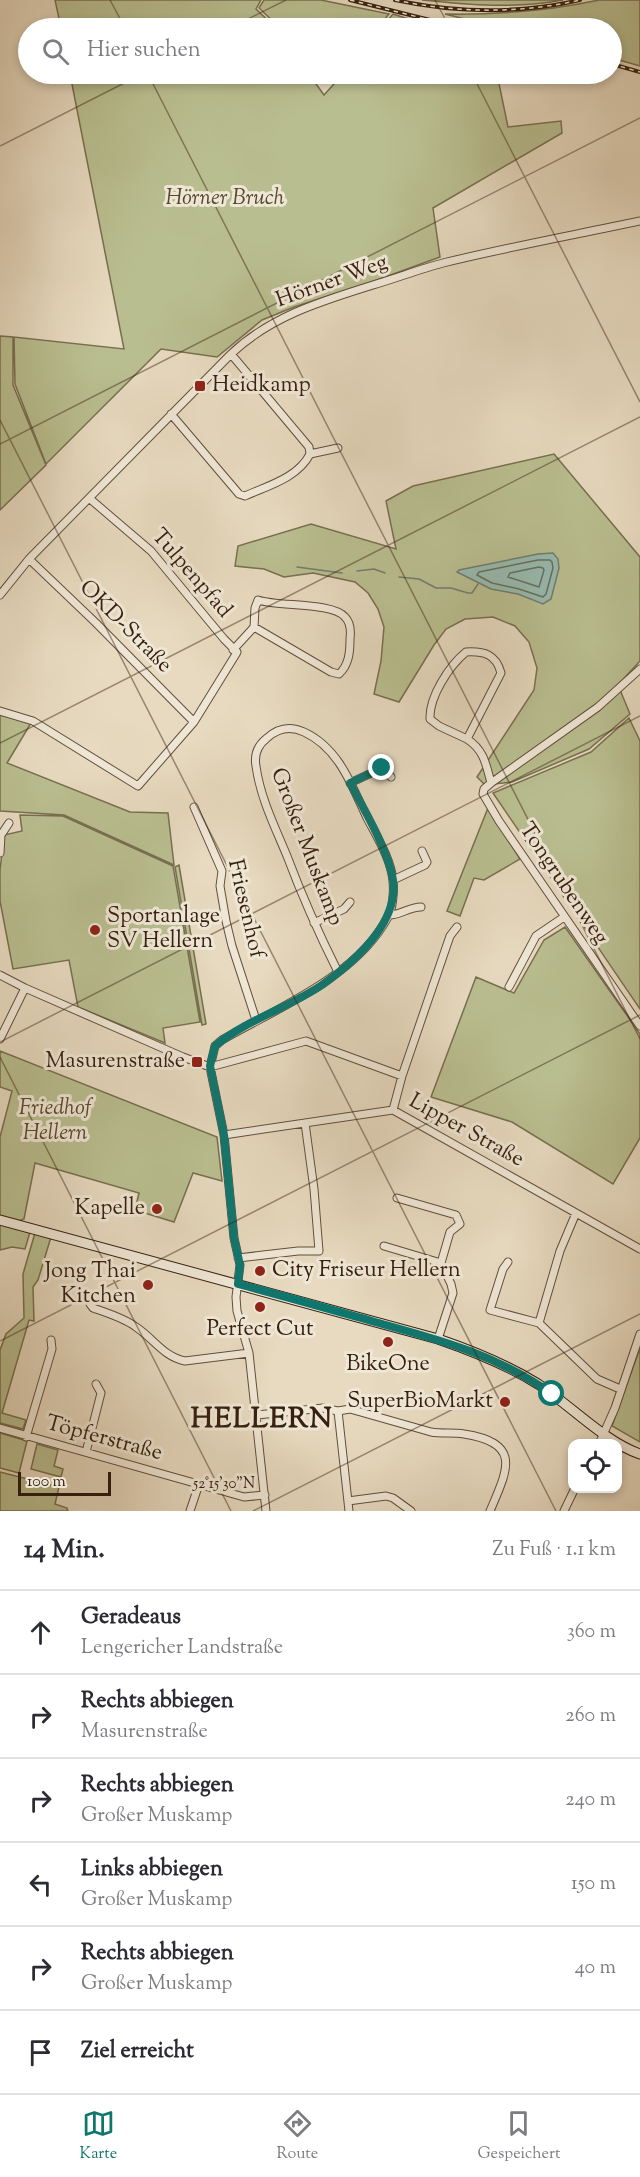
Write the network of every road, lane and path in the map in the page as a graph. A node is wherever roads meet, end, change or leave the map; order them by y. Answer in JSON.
{"nodes":[{"id":1,"x":640,"y":221,"type":"edge"},
{"id":2,"x":231,"y":354,"type":"junction"},
{"id":3,"x":171,"y":414,"type":"junction"},
{"id":4,"x":338,"y":448,"type":"dead end"},
{"id":5,"x":310,"y":454,"type":"junction"},
{"id":6,"x":89,"y":498,"type":"junction"},
{"id":7,"x":29,"y":559,"type":"junction"},
{"id":8,"x":0,"y":595,"type":"edge"},
{"id":9,"x":254,"y":627,"type":"junction"},
{"id":10,"x":235,"y":651,"type":"junction"},
{"id":11,"x":640,"y":669,"type":"edge"},
{"id":12,"x":0,"y":711,"type":"edge"},
{"id":13,"x":194,"y":722,"type":"junction"},
{"id":14,"x":467,"y":740,"type":"junction"},
{"id":15,"x":392,"y":777,"type":"dead end"},
{"id":16,"x":350,"y":783,"type":"junction"},
{"id":17,"x":491,"y":783,"type":"junction"},
{"id":18,"x":195,"y":807,"type":"dead end"},
{"id":19,"x":9,"y":823,"type":"dead end"},
{"id":20,"x":422,"y":850,"type":"dead end"},
{"id":21,"x":0,"y":853,"type":"edge"},
{"id":22,"x":393,"y":880,"type":"junction"},
{"id":23,"x":350,"y":902,"type":"dead end"},
{"id":24,"x":421,"y":907,"type":"dead end"},
{"id":25,"x":389,"y":915,"type":"junction"},
{"id":26,"x":564,"y":917,"type":"junction"},
{"id":27,"x":314,"y":923,"type":"junction"},
{"id":28,"x":457,"y":927,"type":"dead end"},
{"id":29,"x":338,"y":972,"type":"junction"},
{"id":30,"x":0,"y":975,"type":"edge"},
{"id":31,"x":509,"y":987,"type":"dead end"},
{"id":32,"x":25,"y":988,"type":"junction"},
{"id":33,"x":256,"y":1020,"type":"junction"},
{"id":34,"x":640,"y":1026,"type":"edge"},
{"id":35,"x":0,"y":1039,"type":"edge"},
{"id":36,"x":210,"y":1066,"type":"junction"},
{"id":37,"x":402,"y":1076,"type":"junction"},
{"id":38,"x":393,"y":1110,"type":"junction"},
{"id":39,"x":305,"y":1124,"type":"junction"},
{"id":40,"x":224,"y":1135,"type":"junction"},
{"id":41,"x":397,"y":1198,"type":"dead end"},
{"id":42,"x":576,"y":1213,"type":"junction"},
{"id":43,"x":0,"y":1220,"type":"edge"},
{"id":44,"x":384,"y":1246,"type":"dead end"},
{"id":45,"x":640,"y":1249,"type":"edge"},
{"id":46,"x":238,"y":1258,"type":"junction"},
{"id":47,"x":508,"y":1262,"type":"dead end"},
{"id":48,"x":441,"y":1263,"type":"junction"},
{"id":49,"x":238,"y":1284,"type":"junction"},
{"id":50,"x":90,"y":1304,"type":"dead end"},
{"id":51,"x":539,"y":1323,"type":"junction"},
{"id":52,"x":640,"y":1334,"type":"edge"},
{"id":53,"x":438,"y":1339,"type":"junction"},
{"id":54,"x":51,"y":1340,"type":"dead end"},
{"id":55,"x":249,"y":1353,"type":"junction"},
{"id":56,"x":96,"y":1384,"type":"dead end"},
{"id":57,"x":620,"y":1389,"type":"junction"},
{"id":58,"x":338,"y":1411,"type":"junction"},
{"id":59,"x":257,"y":1415,"type":"junction"},
{"id":60,"x":0,"y":1428,"type":"edge"},
{"id":61,"x":604,"y":1433,"type":"junction"},
{"id":62,"x":26,"y":1437,"type":"junction"},
{"id":63,"x":601,"y":1439,"type":"edge"},
{"id":64,"x":86,"y":1452,"type":"junction"},
{"id":65,"x":640,"y":1454,"type":"edge"},
{"id":66,"x":199,"y":1484,"type":"junction"},
{"id":67,"x":573,"y":1493,"type":"edge"},
{"id":68,"x":265,"y":1495,"type":"junction"},
{"id":69,"x":348,"y":1501,"type":"junction"},
{"id":70,"x":190,"y":1511,"type":"edge"},
{"id":71,"x":266,"y":1511,"type":"edge"},
{"id":72,"x":349,"y":1511,"type":"edge"},
{"id":73,"x":411,"y":1511,"type":"edge"},
{"id":74,"x":490,"y":1511,"type":"edge"},
{"id":75,"x":564,"y":1511,"type":"edge"}],
"edges":[{"from":1,"to":2,"type":"street","name":"Hörner Weg"},
{"from":2,"to":3,"type":"street","name":"Hörner Weg"},
{"from":2,"to":5,"type":"street"},
{"from":3,"to":5,"type":"street"},
{"from":3,"to":6,"type":"street","name":"Hörner Weg"},
{"from":4,"to":5,"type":"street"},
{"from":6,"to":7,"type":"street","name":"Hörner Weg"},
{"from":6,"to":10,"type":"street","name":"Tulpenpfad"},
{"from":7,"to":8,"type":"street","name":"Hörner Weg"},
{"from":7,"to":13,"type":"street","name":"OKD-Straße"},
{"from":9,"to":9,"type":"street"},
{"from":9,"to":10,"type":"street"},
{"from":10,"to":13,"type":"street"},
{"from":11,"to":17,"type":"street"},
{"from":12,"to":13,"type":"street"},
{"from":14,"to":14,"type":"street"},
{"from":14,"to":17,"type":"street"},
{"from":15,"to":16,"type":"street"},
{"from":16,"to":22,"type":"street","name":"Großer Muskamp"},
{"from":16,"to":27,"type":"street","name":"Großer Muskamp"},
{"from":17,"to":26,"type":"street","name":"Tongrubenweg"},
{"from":18,"to":33,"type":"street","name":"Friesenhof"},
{"from":19,"to":21,"type":"street"},
{"from":20,"to":22,"type":"street"},
{"from":22,"to":25,"type":"street","name":"Großer Muskamp"},
{"from":23,"to":27,"type":"street"},
{"from":24,"to":25,"type":"street"},
{"from":25,"to":29,"type":"street","name":"Großer Muskamp"},
{"from":26,"to":31,"type":"street"},
{"from":26,"to":34,"type":"street","name":"Tongrubenweg"},
{"from":27,"to":29,"type":"street","name":"Großer Muskamp"},
{"from":28,"to":37,"type":"street"},
{"from":29,"to":33,"type":"street","name":"Großer Muskamp"},
{"from":30,"to":32,"type":"street"},
{"from":32,"to":35,"type":"street"},
{"from":32,"to":36,"type":"street"},
{"from":33,"to":36,"type":"street","name":"Großer Muskamp"},
{"from":36,"to":37,"type":"street"},
{"from":36,"to":40,"type":"street"},
{"from":37,"to":38,"type":"street"},
{"from":38,"to":39,"type":"street","name":"Lipper Straße"},
{"from":38,"to":42,"type":"street","name":"Lipper Straße"},
{"from":39,"to":40,"type":"street","name":"Lipper Straße"},
{"from":39,"to":46,"type":"street"},
{"from":40,"to":46,"type":"street"},
{"from":41,"to":48,"type":"street"},
{"from":42,"to":45,"type":"street","name":"Lipper Straße"},
{"from":42,"to":51,"type":"street"},
{"from":43,"to":49,"type":"main road"},
{"from":44,"to":48,"type":"street"},
{"from":46,"to":49,"type":"street"},
{"from":47,"to":51,"type":"street"},
{"from":48,"to":53,"type":"street"},
{"from":49,"to":53,"type":"main road"},
{"from":49,"to":55,"type":"street"},
{"from":50,"to":55,"type":"street"},
{"from":51,"to":57,"type":"street"},
{"from":52,"to":57,"type":"street"},
{"from":53,"to":61,"type":"main road"},
{"from":54,"to":62,"type":"street"},
{"from":55,"to":59,"type":"street"},
{"from":56,"to":64,"type":"street"},
{"from":57,"to":61,"type":"street"},
{"from":58,"to":59,"type":"street"},
{"from":58,"to":69,"type":"street"},
{"from":58,"to":74,"type":"street"},
{"from":59,"to":68,"type":"street"},
{"from":60,"to":62,"type":"street","name":"Töpferstraße"},
{"from":61,"to":63,"type":"street"},
{"from":61,"to":65,"type":"main road"},
{"from":62,"to":64,"type":"street","name":"Töpferstraße"},
{"from":64,"to":66,"type":"street","name":"Töpferstraße"},
{"from":66,"to":68,"type":"street","name":"Töpferstraße"},
{"from":66,"to":70,"type":"street"},
{"from":67,"to":75,"type":"street"},
{"from":68,"to":71,"type":"street"},
{"from":69,"to":72,"type":"street"},
{"from":69,"to":73,"type":"street"}]}
